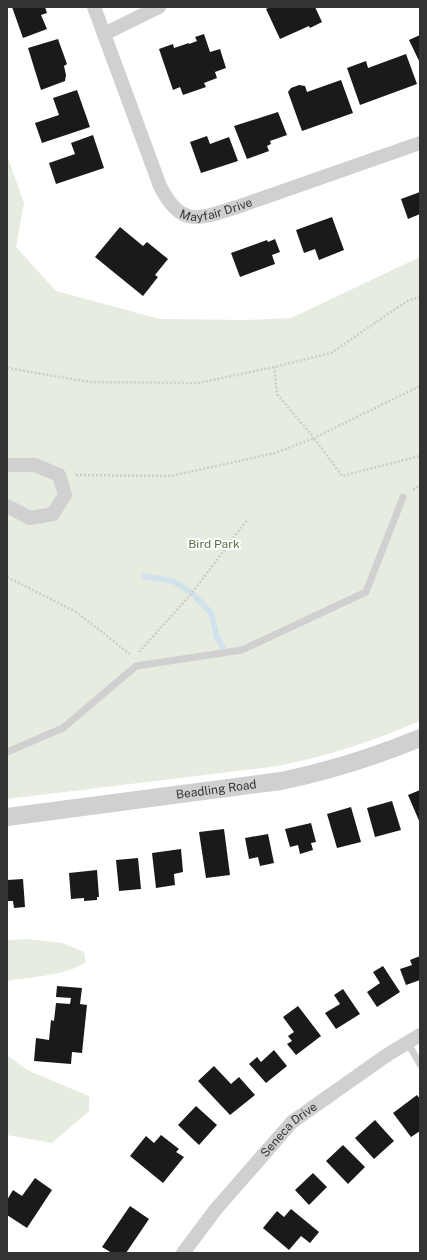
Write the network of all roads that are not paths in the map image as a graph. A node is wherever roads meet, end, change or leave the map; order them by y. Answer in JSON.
{"nodes":[{"id":1,"x":94,"y":7,"type":"edge"},
{"id":2,"x":159,"y":7,"type":"edge"},
{"id":3,"x":104,"y":34,"type":"junction"},
{"id":4,"x":420,"y":143,"type":"edge"},
{"id":5,"x":7,"y":465,"type":"edge"},
{"id":6,"x":403,"y":498,"type":"dead end"},
{"id":7,"x":7,"y":506,"type":"edge"},
{"id":8,"x":420,"y":738,"type":"edge"},
{"id":9,"x":7,"y":752,"type":"edge"},
{"id":10,"x":7,"y":817,"type":"edge"},
{"id":11,"x":420,"y":1035,"type":"edge"},
{"id":12,"x":407,"y":1042,"type":"junction"},
{"id":13,"x":420,"y":1064,"type":"edge"},
{"id":14,"x":183,"y":1253,"type":"edge"}],
"edges":[{"from":1,"to":3,"type":"street","name":"Mayfair Drive"},
{"from":2,"to":3,"type":"street"},
{"from":3,"to":4,"type":"street","name":"Mayfair Drive"},
{"from":5,"to":7,"type":"street"},
{"from":6,"to":9,"type":"lane"},
{"from":8,"to":10,"type":"street","name":"Beadling Road"},
{"from":11,"to":12,"type":"street","name":"Seneca Drive"},
{"from":12,"to":13,"type":"lane"},
{"from":12,"to":14,"type":"street","name":"Seneca Drive"}]}
